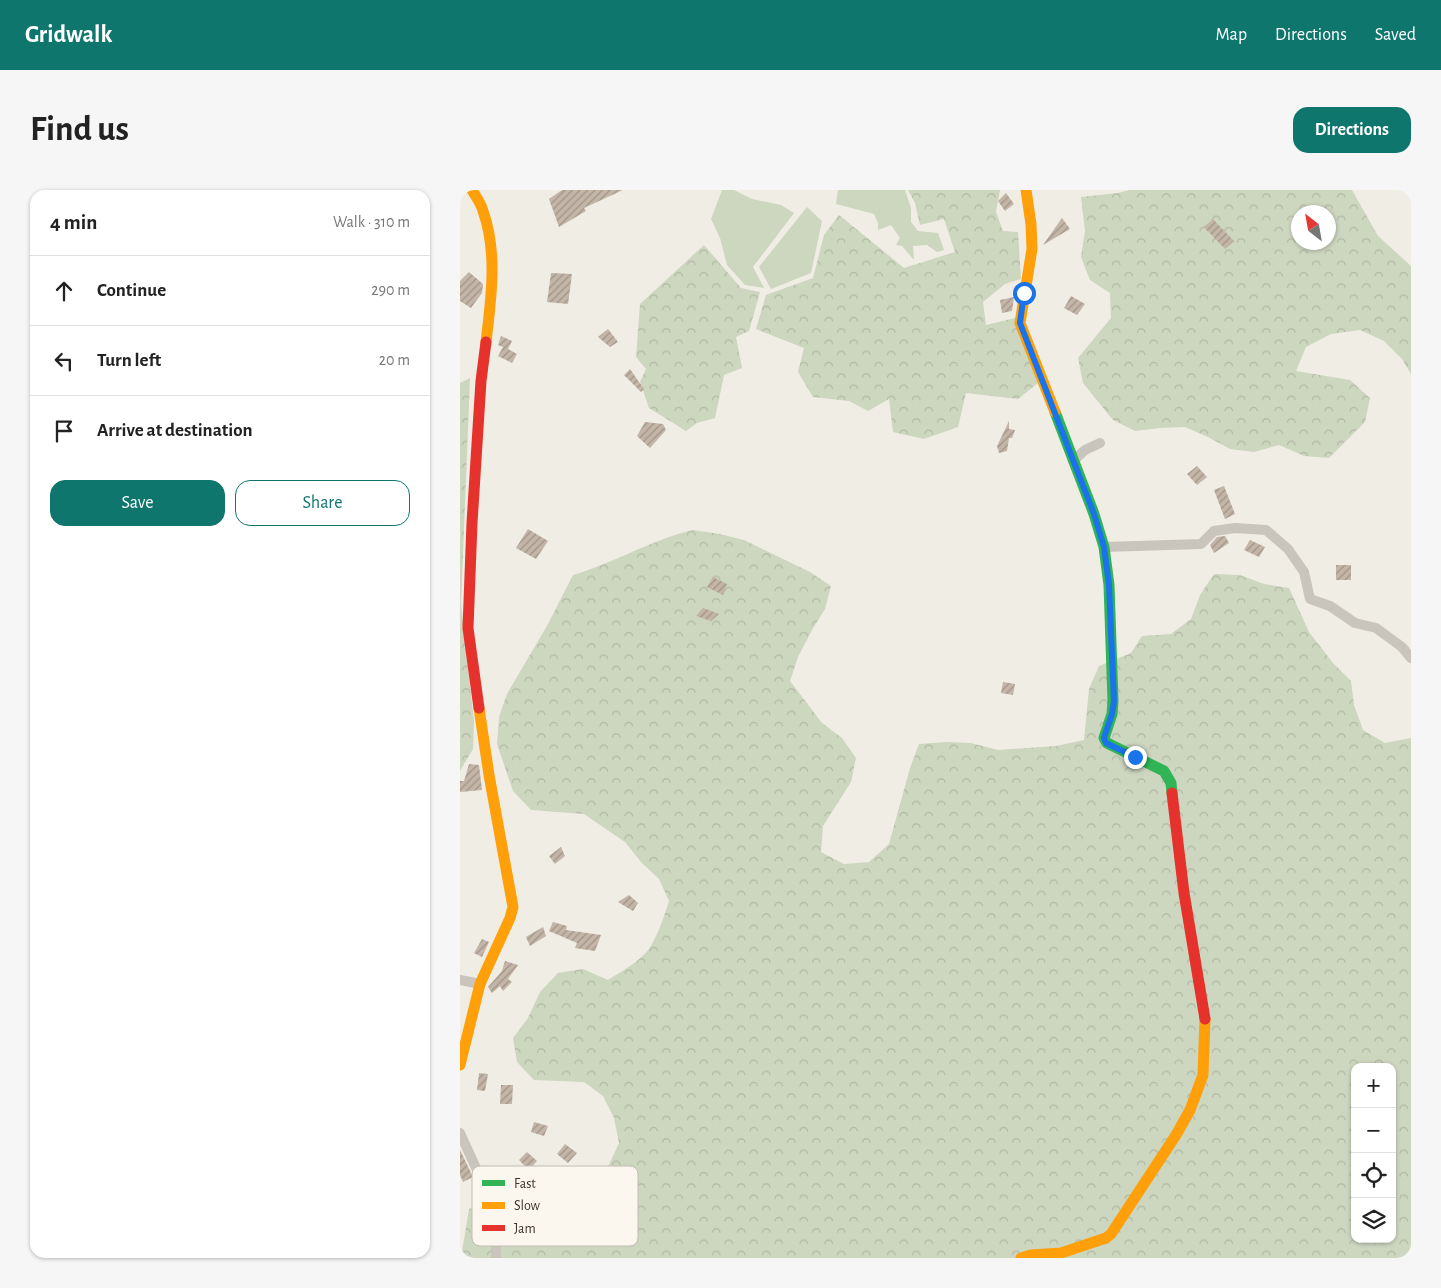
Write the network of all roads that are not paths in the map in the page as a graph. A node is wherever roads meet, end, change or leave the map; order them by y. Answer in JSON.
{"nodes":[{"id":1,"x":472,"y":190,"type":"edge"},
{"id":2,"x":1026,"y":190,"type":"edge"},
{"id":3,"x":1100,"y":444,"type":"dead end"},
{"id":4,"x":1074,"y":461,"type":"junction"},
{"id":5,"x":1104,"y":547,"type":"junction"},
{"id":6,"x":1411,"y":658,"type":"edge"},
{"id":7,"x":460,"y":980,"type":"edge"},
{"id":8,"x":480,"y":984,"type":"junction"},
{"id":9,"x":460,"y":1065,"type":"edge"},
{"id":10,"x":460,"y":1133,"type":"edge"},
{"id":11,"x":475,"y":1166,"type":"edge"},
{"id":12,"x":1022,"y":1258,"type":"edge"}],
"edges":[{"from":1,"to":8,"type":"street"},
{"from":2,"to":4,"type":"street"},
{"from":3,"to":4,"type":"street"},
{"from":4,"to":5,"type":"street"},
{"from":5,"to":6,"type":"street"},
{"from":5,"to":12,"type":"street"},
{"from":7,"to":8,"type":"street"},
{"from":8,"to":9,"type":"street"},
{"from":10,"to":11,"type":"street"}]}
